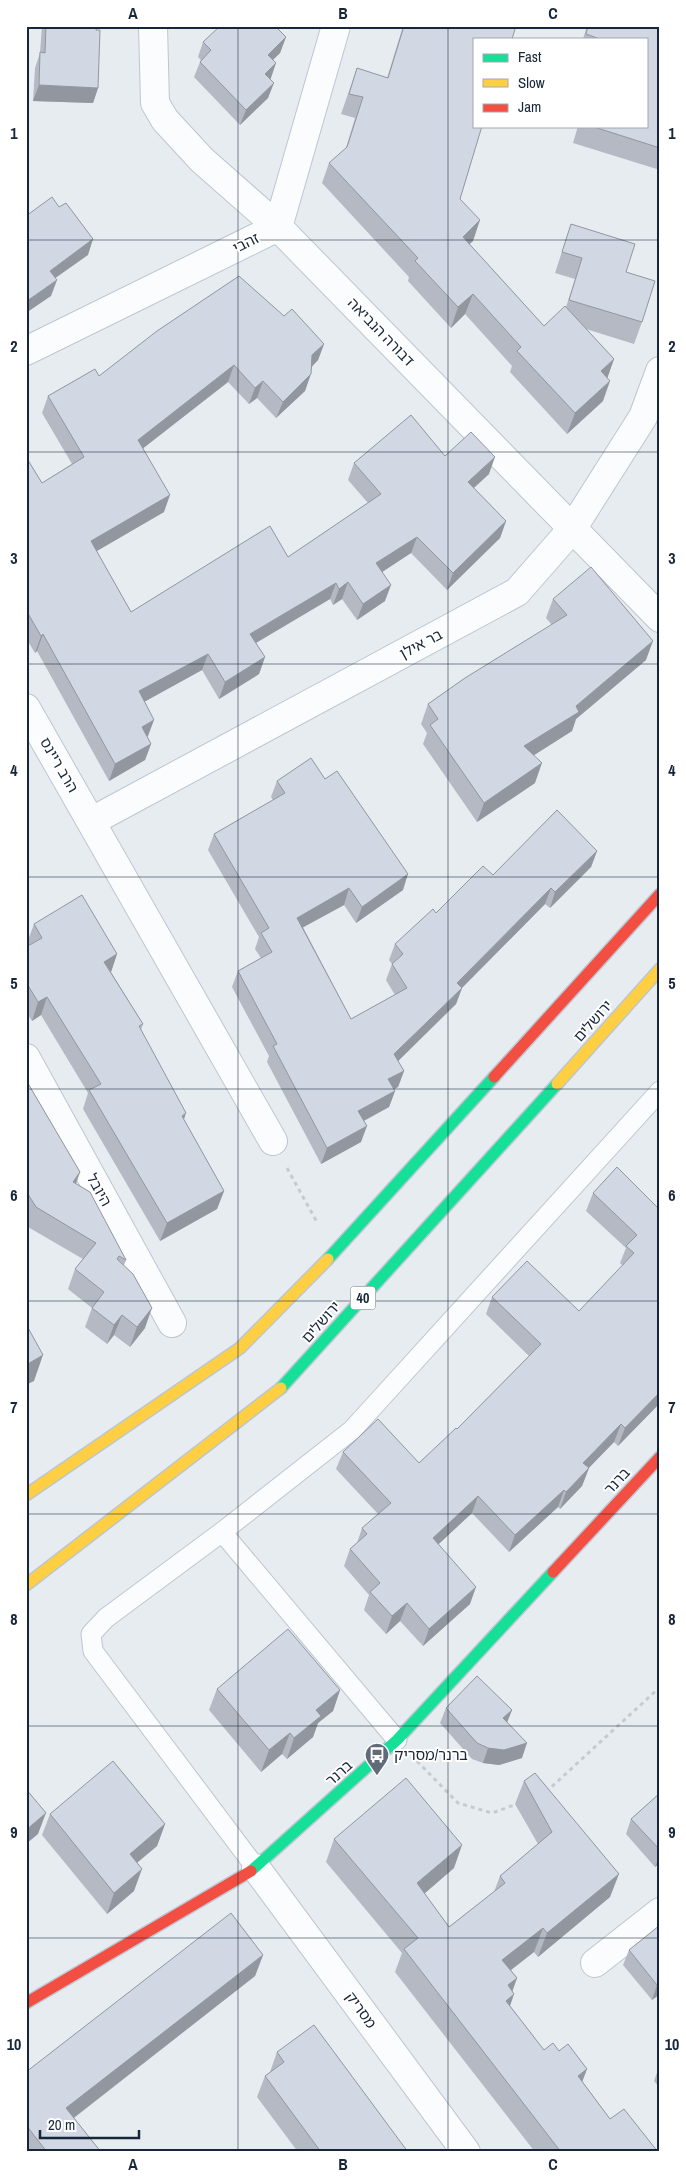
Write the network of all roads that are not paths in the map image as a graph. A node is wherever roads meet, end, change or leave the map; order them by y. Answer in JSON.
{"nodes":[{"id":1,"x":153,"y":26,"type":"edge"},
{"id":2,"x":336,"y":26,"type":"edge"},
{"id":3,"x":278,"y":227,"type":"junction"},
{"id":4,"x":26,"y":351,"type":"edge"},
{"id":5,"x":660,"y":370,"type":"edge"},
{"id":6,"x":572,"y":529,"type":"junction"},
{"id":7,"x":660,"y":618,"type":"edge"},
{"id":8,"x":26,"y":708,"type":"edge"},
{"id":9,"x":92,"y":821,"type":"junction"},
{"id":10,"x":660,"y":894,"type":"edge"},
{"id":11,"x":660,"y":968,"type":"edge"},
{"id":12,"x":26,"y":1058,"type":"edge"},
{"id":13,"x":660,"y":1091,"type":"edge"},
{"id":14,"x":273,"y":1141,"type":"road end"},
{"id":15,"x":172,"y":1323,"type":"dead end"},
{"id":16,"x":660,"y":1457,"type":"edge"},
{"id":17,"x":26,"y":1495,"type":"edge"},
{"id":18,"x":222,"y":1532,"type":"junction"},
{"id":19,"x":26,"y":1585,"type":"edge"},
{"id":20,"x":397,"y":1740,"type":"junction"},
{"id":21,"x":256,"y":1868,"type":"junction"},
{"id":22,"x":660,"y":1912,"type":"edge"},
{"id":23,"x":595,"y":1964,"type":"dead end"},
{"id":24,"x":26,"y":2003,"type":"edge"},
{"id":25,"x":466,"y":2152,"type":"edge"}],
"edges":[{"from":1,"to":3,"type":"street","name":"דבורה הנביאה"},
{"from":2,"to":3,"type":"street","name":"זהבי"},
{"from":3,"to":4,"type":"street","name":"זהבי"},
{"from":3,"to":6,"type":"street","name":"דבורה הנביאה"},
{"from":5,"to":6,"type":"street","name":"בר אילן"},
{"from":6,"to":7,"type":"street","name":"דבורה הנביאה"},
{"from":6,"to":9,"type":"street","name":"בר אילן"},
{"from":8,"to":9,"type":"street","name":"הרב ריינס"},
{"from":9,"to":14,"type":"street","name":"הרב ריינס"},
{"from":10,"to":17,"type":"main road"},
{"from":11,"to":19,"type":"main road","name":"ירושלים","number":"40"},
{"from":12,"to":15,"type":"street","name":"היובל"},
{"from":13,"to":18,"type":"lane"},
{"from":16,"to":20,"type":"main road","name":"ברנר"},
{"from":18,"to":20,"type":"lane"},
{"from":18,"to":21,"type":"lane"},
{"from":20,"to":21,"type":"main road","name":"ברנר"},
{"from":21,"to":24,"type":"main road","name":"ברנר"},
{"from":21,"to":25,"type":"street","name":"מסריק"},
{"from":22,"to":23,"type":"street"}]}
